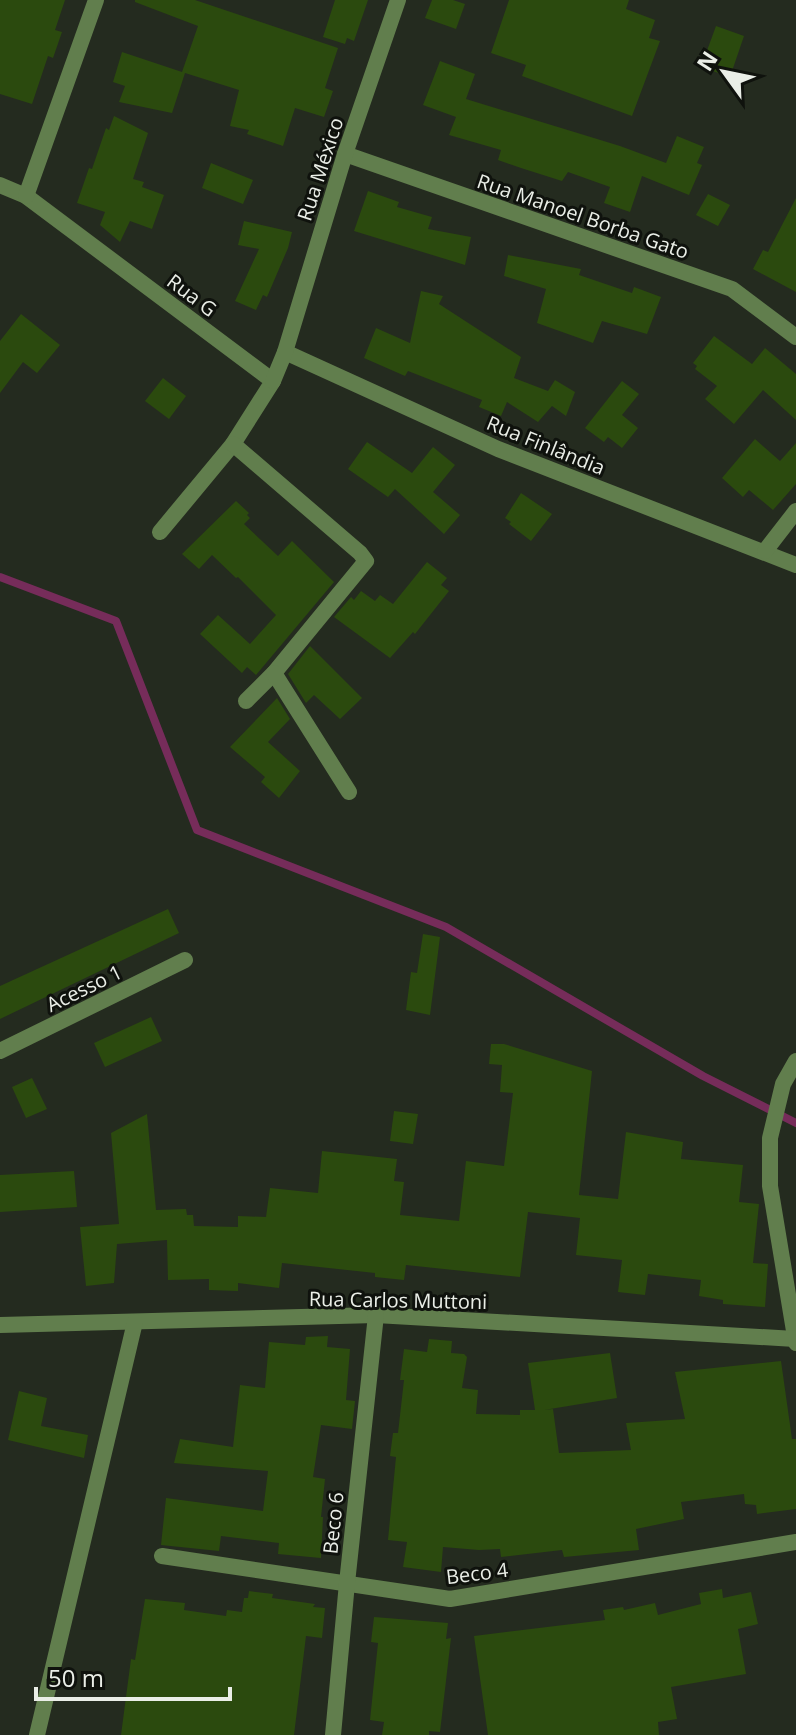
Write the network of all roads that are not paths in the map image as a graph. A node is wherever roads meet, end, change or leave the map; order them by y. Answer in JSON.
{"nodes":[{"id":1,"x":96,"y":0,"type":"edge"},
{"id":2,"x":398,"y":0,"type":"edge"},
{"id":3,"x":345,"y":154,"type":"junction"},
{"id":4,"x":0,"y":185,"type":"edge"},
{"id":5,"x":26,"y":196,"type":"junction"},
{"id":6,"x":796,"y":337,"type":"edge"},
{"id":7,"x":285,"y":352,"type":"junction"},
{"id":8,"x":273,"y":381,"type":"junction"},
{"id":9,"x":233,"y":444,"type":"junction"},
{"id":10,"x":796,"y":511,"type":"edge"},
{"id":11,"x":160,"y":532,"type":"dead end"},
{"id":12,"x":765,"y":551,"type":"junction"},
{"id":13,"x":796,"y":565,"type":"edge"},
{"id":14,"x":274,"y":673,"type":"junction"},
{"id":15,"x":246,"y":701,"type":"dead end"},
{"id":16,"x":349,"y":792,"type":"dead end"},
{"id":17,"x":185,"y":960,"type":"dead end"},
{"id":18,"x":0,"y":1051,"type":"edge"},
{"id":19,"x":796,"y":1061,"type":"edge"},
{"id":20,"x":376,"y":1315,"type":"junction"},
{"id":21,"x":135,"y":1322,"type":"junction"},
{"id":22,"x":0,"y":1325,"type":"edge"},
{"id":23,"x":796,"y":1341,"type":"edge"},
{"id":24,"x":796,"y":1542,"type":"edge"},
{"id":25,"x":162,"y":1556,"type":"dead end"},
{"id":26,"x":347,"y":1583,"type":"junction"},
{"id":27,"x":37,"y":1735,"type":"edge"},
{"id":28,"x":333,"y":1735,"type":"edge"}],
"edges":[{"from":1,"to":5,"type":"street"},
{"from":2,"to":3,"type":"street","name":"Rua México"},
{"from":3,"to":6,"type":"street","name":"Rua Manoel Borba Gato"},
{"from":3,"to":7,"type":"street","name":"Rua México"},
{"from":4,"to":5,"type":"street","name":"Rua G"},
{"from":5,"to":8,"type":"street","name":"Rua G"},
{"from":7,"to":8,"type":"street","name":"Rua México"},
{"from":7,"to":12,"type":"street","name":"Rua Finlândia"},
{"from":8,"to":9,"type":"street"},
{"from":9,"to":11,"type":"street"},
{"from":9,"to":14,"type":"street"},
{"from":10,"to":12,"type":"street"},
{"from":12,"to":13,"type":"street","name":"Rua Finlândia"},
{"from":14,"to":15,"type":"street"},
{"from":14,"to":16,"type":"street"},
{"from":17,"to":18,"type":"street","name":"Acesso 1"},
{"from":19,"to":23,"type":"street"},
{"from":20,"to":21,"type":"street","name":"Rua Carlos Muttoni"},
{"from":20,"to":23,"type":"street","name":"Rua Carlos Muttoni"},
{"from":20,"to":26,"type":"street","name":"Beco 6"},
{"from":21,"to":22,"type":"street","name":"Rua Carlos Muttoni"},
{"from":21,"to":27,"type":"street"},
{"from":24,"to":26,"type":"street","name":"Beco 4"},
{"from":25,"to":26,"type":"street","name":"Beco 4"},
{"from":26,"to":28,"type":"street","name":"Beco 6"}]}
